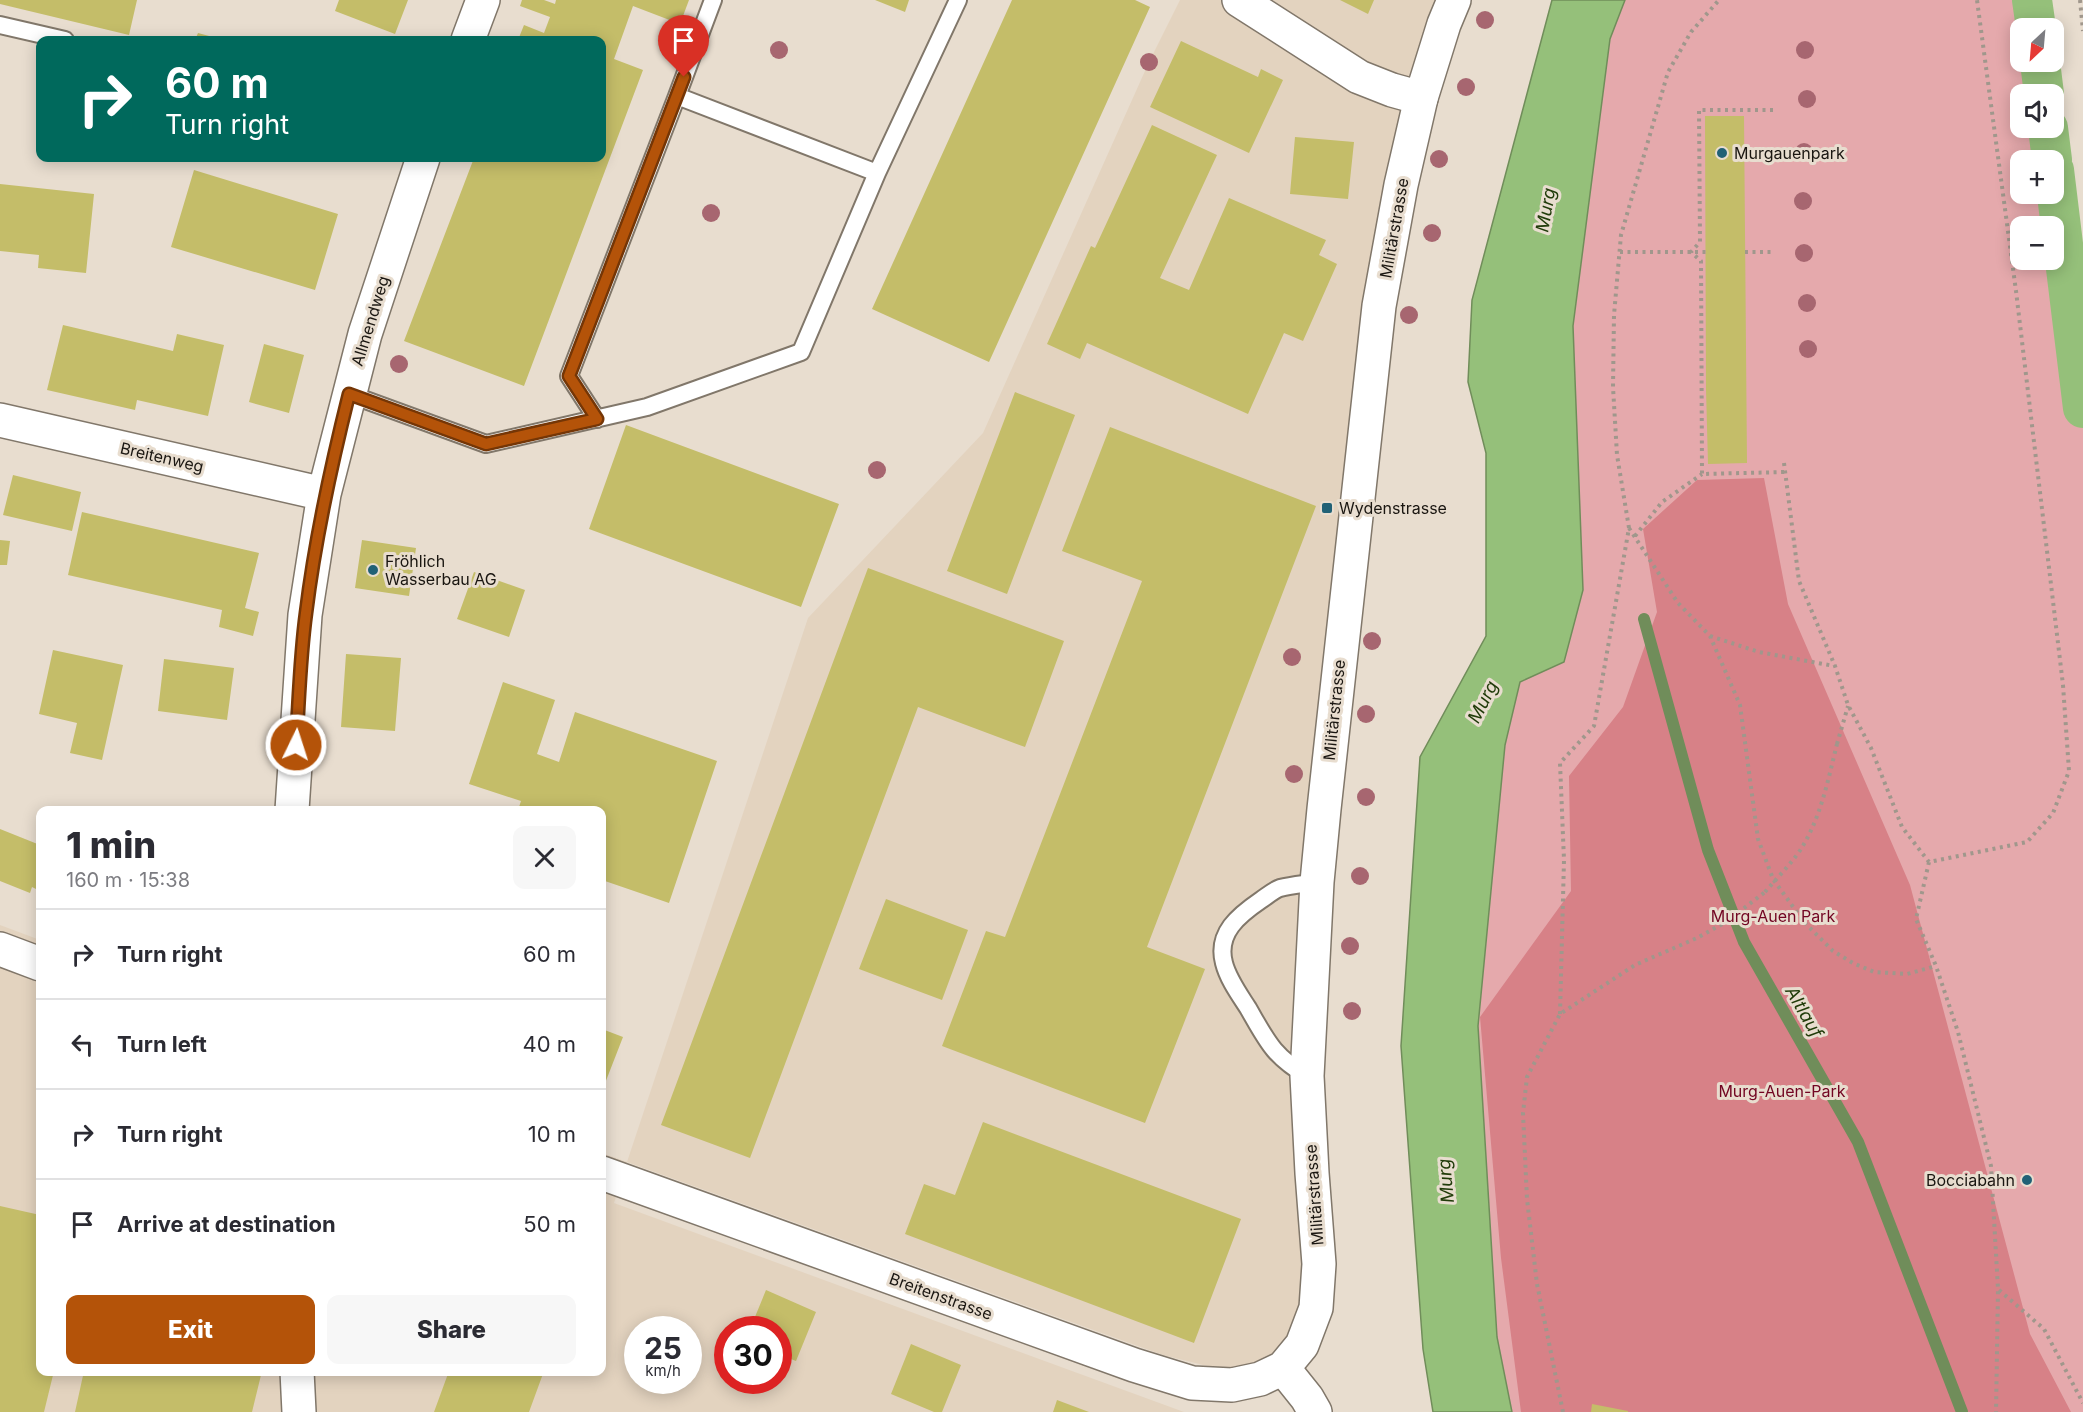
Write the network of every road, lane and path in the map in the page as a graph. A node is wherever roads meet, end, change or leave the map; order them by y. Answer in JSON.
{"nodes":[{"id":1,"x":483,"y":0,"type":"edge"},
{"id":2,"x":713,"y":0,"type":"edge"},
{"id":3,"x":958,"y":0,"type":"edge"},
{"id":4,"x":1239,"y":0,"type":"edge"},
{"id":5,"x":1454,"y":0,"type":"edge"},
{"id":6,"x":1719,"y":0,"type":"edge"},
{"id":7,"x":1977,"y":0,"type":"edge"},
{"id":8,"x":2080,"y":0,"type":"edge"},
{"id":9,"x":0,"y":25,"type":"edge"},
{"id":10,"x":2083,"y":31,"type":"edge"},
{"id":11,"x":48,"y":36,"type":"edge"},
{"id":12,"x":470,"y":36,"type":"edge"},
{"id":13,"x":676,"y":96,"type":"junction"},
{"id":14,"x":1421,"y":98,"type":"junction"},
{"id":15,"x":1773,"y":110,"type":"dead end"},
{"id":16,"x":422,"y":162,"type":"edge"},
{"id":17,"x":877,"y":173,"type":"junction"},
{"id":18,"x":1620,"y":252,"type":"junction"},
{"id":19,"x":1691,"y":252,"type":"junction"},
{"id":20,"x":1706,"y":252,"type":"dead end"},
{"id":21,"x":1745,"y":252,"type":"dead end"},
{"id":22,"x":1774,"y":252,"type":"dead end"},
{"id":23,"x":349,"y":394,"type":"junction"},
{"id":24,"x":597,"y":419,"type":"junction"},
{"id":25,"x":0,"y":420,"type":"edge"},
{"id":26,"x":1784,"y":463,"type":"dead end"},
{"id":27,"x":1785,"y":472,"type":"junction"},
{"id":28,"x":1702,"y":474,"type":"junction"},
{"id":29,"x":324,"y":494,"type":"junction"},
{"id":30,"x":1629,"y":528,"type":"junction"},
{"id":31,"x":1635,"y":536,"type":"junction"},
{"id":32,"x":1710,"y":636,"type":"junction"},
{"id":33,"x":1835,"y":666,"type":"junction"},
{"id":34,"x":1848,"y":705,"type":"junction"},
{"id":35,"x":292,"y":806,"type":"edge"},
{"id":36,"x":1929,"y":862,"type":"junction"},
{"id":37,"x":1317,"y":882,"type":"junction"},
{"id":38,"x":0,"y":949,"type":"edge"},
{"id":39,"x":36,"y":962,"type":"edge"},
{"id":40,"x":1936,"y":966,"type":"junction"},
{"id":41,"x":1560,"y":1014,"type":"junction"},
{"id":42,"x":1307,"y":1076,"type":"junction"},
{"id":43,"x":606,"y":1174,"type":"edge"},
{"id":44,"x":1998,"y":1289,"type":"junction"},
{"id":45,"x":1283,"y":1368,"type":"junction"},
{"id":46,"x":297,"y":1376,"type":"edge"},
{"id":47,"x":2083,"y":1403,"type":"edge"},
{"id":48,"x":298,"y":1412,"type":"edge"},
{"id":49,"x":1315,"y":1412,"type":"edge"},
{"id":50,"x":1563,"y":1412,"type":"edge"},
{"id":51,"x":1996,"y":1412,"type":"edge"}],
"edges":[{"from":1,"to":12,"type":"street"},
{"from":2,"to":13,"type":"lane"},
{"from":3,"to":17,"type":"lane"},
{"from":4,"to":14,"type":"street"},
{"from":5,"to":14,"type":"street","name":"Militärstrasse"},
{"from":6,"to":18,"type":"path"},
{"from":7,"to":36,"type":"path"},
{"from":8,"to":10,"type":"path"},
{"from":9,"to":11,"type":"lane"},
{"from":13,"to":17,"type":"lane"},
{"from":13,"to":24,"type":"lane"},
{"from":14,"to":37,"type":"street","name":"Militärstrasse"},
{"from":15,"to":19,"type":"path"},
{"from":16,"to":23,"type":"street","name":"Allmendweg"},
{"from":17,"to":24,"type":"lane"},
{"from":18,"to":19,"type":"path"},
{"from":18,"to":30,"type":"path"},
{"from":19,"to":20,"type":"path"},
{"from":19,"to":28,"type":"path"},
{"from":21,"to":22,"type":"path"},
{"from":23,"to":24,"type":"lane"},
{"from":23,"to":29,"type":"street","name":"Allmendweg"},
{"from":25,"to":29,"type":"street","name":"Breitenweg"},
{"from":26,"to":27,"type":"path"},
{"from":27,"to":28,"type":"path"},
{"from":27,"to":33,"type":"path"},
{"from":28,"to":31,"type":"path"},
{"from":29,"to":35,"type":"street","name":"Allmendweg"},
{"from":30,"to":31,"type":"path"},
{"from":30,"to":41,"type":"path"},
{"from":31,"to":32,"type":"path"},
{"from":32,"to":33,"type":"path"},
{"from":32,"to":40,"type":"path"},
{"from":33,"to":34,"type":"path"},
{"from":34,"to":36,"type":"path"},
{"from":34,"to":41,"type":"path","bridge":true},
{"from":36,"to":40,"type":"path"},
{"from":37,"to":42,"type":"street","name":"Militärstrasse"},
{"from":37,"to":42,"type":"lane"},
{"from":38,"to":39,"type":"street"},
{"from":40,"to":44,"type":"path"},
{"from":41,"to":50,"type":"path"},
{"from":42,"to":45,"type":"street","name":"Militärstrasse"},
{"from":43,"to":45,"type":"street","name":"Breitenstrasse"},
{"from":44,"to":47,"type":"path"},
{"from":44,"to":51,"type":"path"},
{"from":45,"to":49,"type":"street"},
{"from":46,"to":48,"type":"street"}]}
